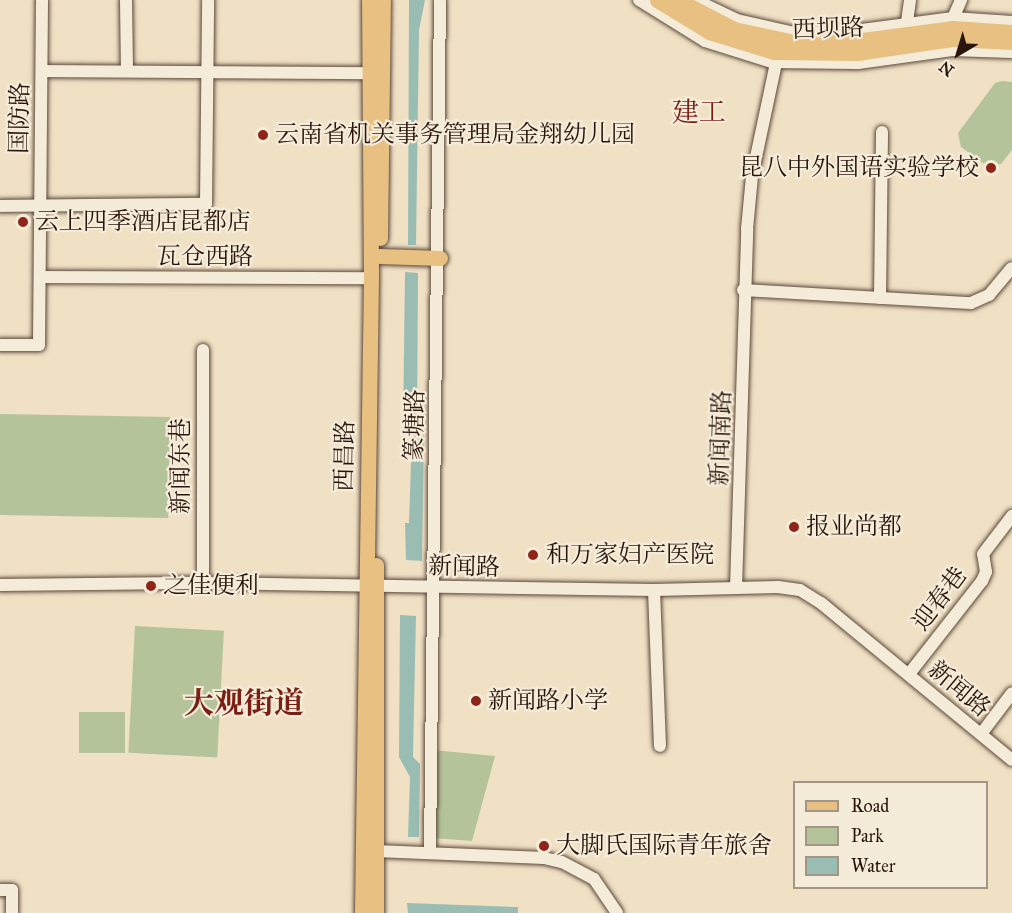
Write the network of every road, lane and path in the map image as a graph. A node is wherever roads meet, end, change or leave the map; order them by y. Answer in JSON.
{"nodes":[{"id":1,"x":42,"y":0,"type":"edge"},
{"id":2,"x":126,"y":0,"type":"edge"},
{"id":3,"x":208,"y":0,"type":"edge"},
{"id":4,"x":369,"y":0,"type":"edge"},
{"id":5,"x":383,"y":0,"type":"edge"},
{"id":6,"x":440,"y":0,"type":"edge"},
{"id":7,"x":639,"y":0,"type":"edge"},
{"id":8,"x":657,"y":0,"type":"edge"},
{"id":9,"x":678,"y":0,"type":"edge"},
{"id":10,"x":696,"y":0,"type":"edge"},
{"id":11,"x":910,"y":0,"type":"edge"},
{"id":12,"x":961,"y":0,"type":"edge"},
{"id":13,"x":953,"y":18,"type":"junction"},
{"id":14,"x":1012,"y":22,"type":"edge"},
{"id":15,"x":906,"y":29,"type":"junction"},
{"id":16,"x":1012,"y":32,"type":"edge"},
{"id":17,"x":1012,"y":42,"type":"edge"},
{"id":18,"x":1012,"y":52,"type":"edge"},
{"id":19,"x":776,"y":63,"type":"junction"},
{"id":20,"x":42,"y":71,"type":"junction"},
{"id":21,"x":127,"y":71,"type":"junction"},
{"id":22,"x":369,"y":73,"type":"junction"},
{"id":23,"x":209,"y":74,"type":"junction"},
{"id":24,"x":882,"y":132,"type":"dead end"},
{"id":25,"x":0,"y":206,"type":"edge"},
{"id":26,"x":40,"y":207,"type":"junction"},
{"id":27,"x":380,"y":256,"type":"junction"},
{"id":28,"x":440,"y":258,"type":"junction"},
{"id":29,"x":1012,"y":268,"type":"edge"},
{"id":30,"x":40,"y":277,"type":"junction"},
{"id":31,"x":370,"y":278,"type":"junction"},
{"id":32,"x":744,"y":290,"type":"junction"},
{"id":33,"x":880,"y":298,"type":"junction"},
{"id":34,"x":0,"y":345,"type":"edge"},
{"id":35,"x":203,"y":350,"type":"dead end"},
{"id":36,"x":1012,"y":516,"type":"edge"},
{"id":37,"x":203,"y":583,"type":"junction"},
{"id":38,"x":0,"y":585,"type":"edge"},
{"id":39,"x":370,"y":587,"type":"junction"},
{"id":40,"x":433,"y":587,"type":"junction"},
{"id":41,"x":736,"y":588,"type":"junction"},
{"id":42,"x":654,"y":590,"type":"junction"},
{"id":43,"x":909,"y":674,"type":"junction"},
{"id":44,"x":1012,"y":693,"type":"edge"},
{"id":45,"x":981,"y":734,"type":"junction"},
{"id":46,"x":660,"y":746,"type":"dead end"},
{"id":47,"x":1012,"y":760,"type":"edge"},
{"id":48,"x":376,"y":851,"type":"junction"},
{"id":49,"x":430,"y":852,"type":"junction"},
{"id":50,"x":6,"y":890,"type":"edge"},
{"id":51,"x":12,"y":913,"type":"edge"},
{"id":52,"x":362,"y":913,"type":"edge"},
{"id":53,"x":376,"y":913,"type":"edge"},
{"id":54,"x":617,"y":913,"type":"edge"}],
"edges":[{"from":1,"to":20,"type":"street","name":"国防路"},
{"from":2,"to":21,"type":"street"},
{"from":3,"to":23,"type":"street"},
{"from":4,"to":22,"type":"main road","name":"西昌路"},
{"from":5,"to":27,"type":"main road","name":"西昌路"},
{"from":6,"to":28,"type":"street","name":"篆塘路"},
{"from":7,"to":19,"type":"street"},
{"from":8,"to":17,"type":"main road","name":"西坝路"},
{"from":9,"to":15,"type":"main road","name":"西坝路"},
{"from":10,"to":15,"type":"street"},
{"from":11,"to":15,"type":"street"},
{"from":12,"to":13,"type":"street"},
{"from":13,"to":14,"type":"street"},
{"from":13,"to":15,"type":"street"},
{"from":15,"to":16,"type":"main road","name":"西坝路"},
{"from":18,"to":19,"type":"street"},
{"from":19,"to":32,"type":"street","name":"新闻南路"},
{"from":20,"to":21,"type":"street"},
{"from":20,"to":26,"type":"street","name":"国防路"},
{"from":21,"to":23,"type":"street"},
{"from":22,"to":23,"type":"street"},
{"from":22,"to":31,"type":"main road","name":"西昌路"},
{"from":23,"to":26,"type":"street"},
{"from":24,"to":33,"type":"street"},
{"from":25,"to":26,"type":"street"},
{"from":26,"to":30,"type":"street","name":"国防路"},
{"from":27,"to":28,"type":"main road"},
{"from":27,"to":39,"type":"main road","name":"西昌路"},
{"from":28,"to":40,"type":"street","name":"篆塘路"},
{"from":29,"to":33,"type":"street"},
{"from":30,"to":31,"type":"street","name":"瓦仓西路"},
{"from":30,"to":34,"type":"street","name":"国防路"},
{"from":31,"to":39,"type":"main road","name":"西昌路"},
{"from":32,"to":33,"type":"street"},
{"from":32,"to":41,"type":"street","name":"新闻南路"},
{"from":35,"to":37,"type":"street","name":"新闻东巷"},
{"from":36,"to":43,"type":"street","name":"迎春巷"},
{"from":37,"to":38,"type":"street","name":"新闻路"},
{"from":37,"to":39,"type":"street","name":"新闻路"},
{"from":39,"to":40,"type":"street","name":"新闻路"},
{"from":39,"to":48,"type":"main road","name":"西昌路"},
{"from":39,"to":52,"type":"main road","name":"西昌路"},
{"from":40,"to":42,"type":"street","name":"新闻路"},
{"from":40,"to":49,"type":"street","name":"篆塘路"},
{"from":41,"to":42,"type":"street","name":"新闻路"},
{"from":41,"to":43,"type":"street","name":"新闻路"},
{"from":42,"to":46,"type":"street"},
{"from":43,"to":45,"type":"street","name":"新闻路"},
{"from":44,"to":45,"type":"street"},
{"from":45,"to":47,"type":"street","name":"新闻路"},
{"from":48,"to":49,"type":"street"},
{"from":48,"to":53,"type":"main road","name":"西昌路"},
{"from":49,"to":54,"type":"street"},
{"from":50,"to":51,"type":"street"}]}
